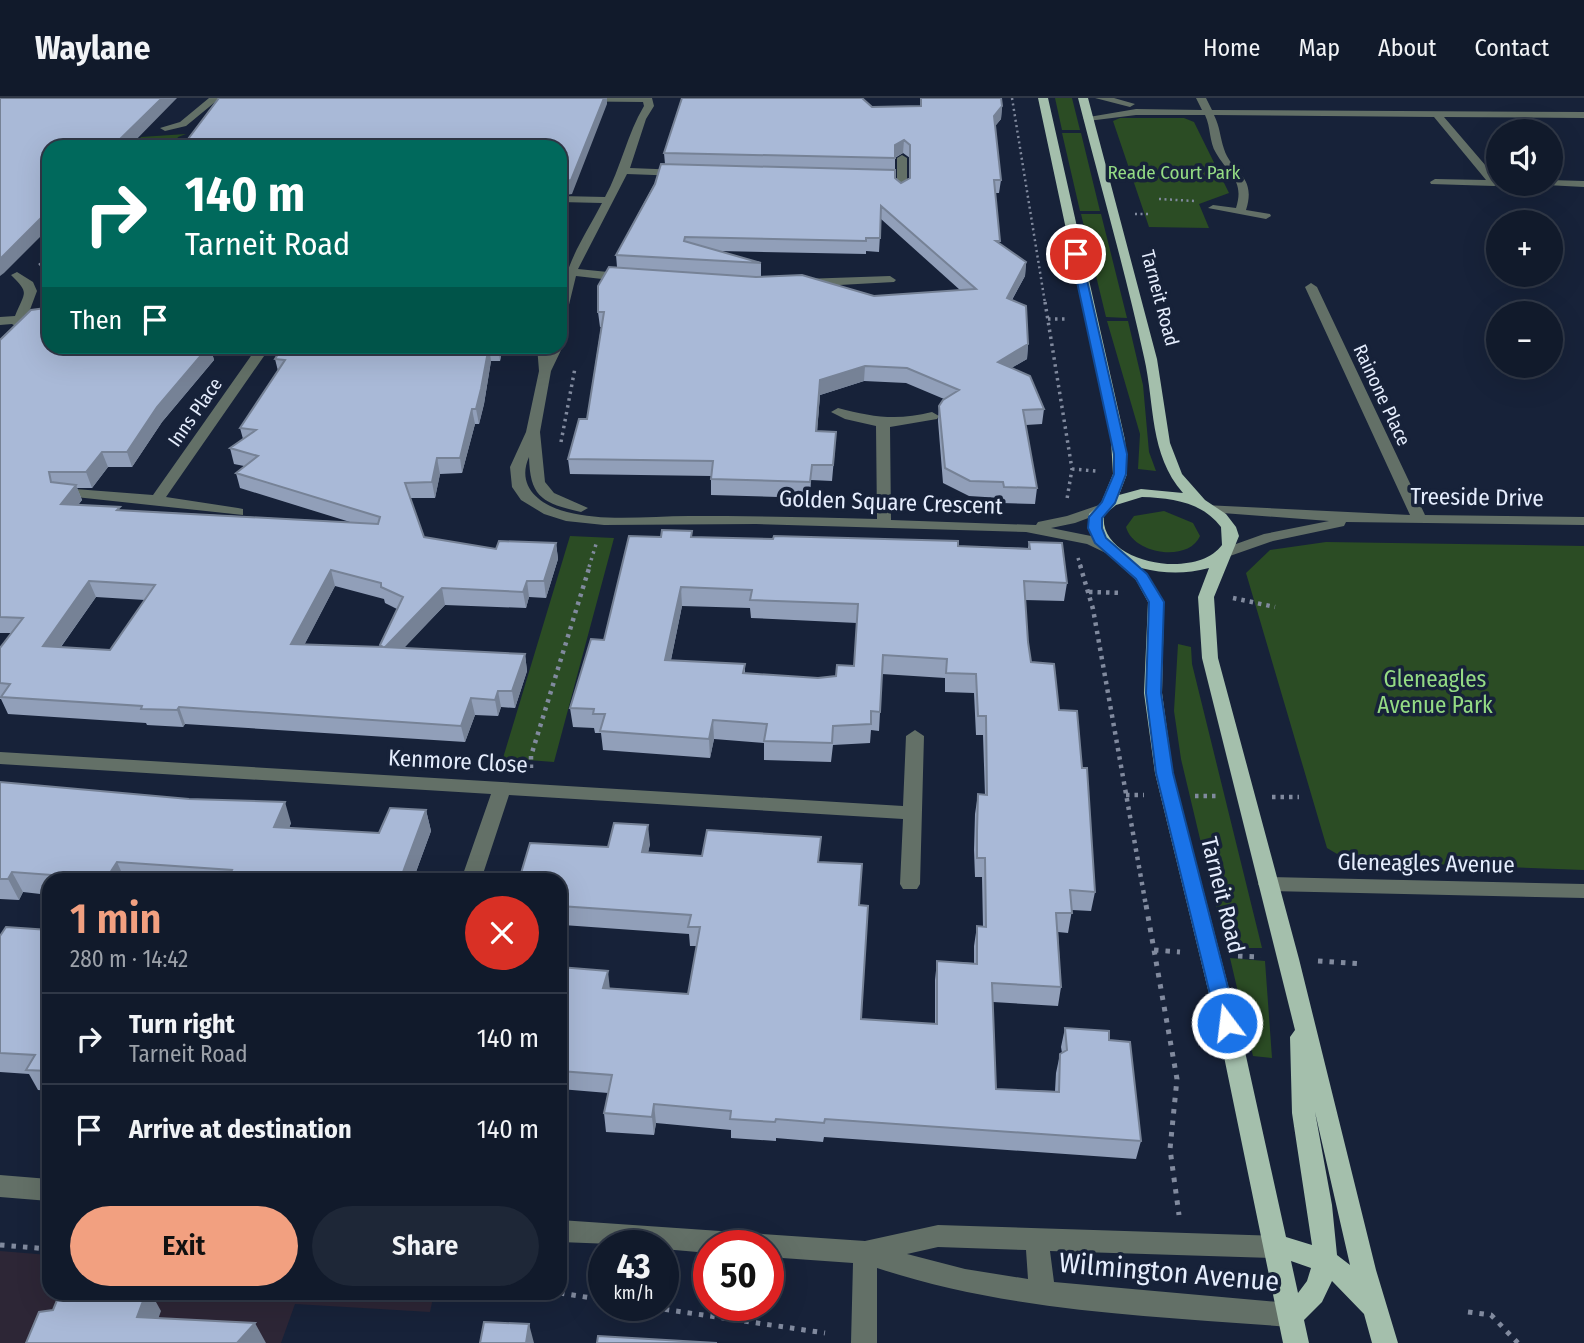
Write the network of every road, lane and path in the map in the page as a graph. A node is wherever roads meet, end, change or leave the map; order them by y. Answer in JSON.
{"nodes":[{"id":1,"x":215,"y":98,"type":"edge"},
{"id":2,"x":541,"y":98,"type":"edge"},
{"id":3,"x":1012,"y":98,"type":"edge"},
{"id":4,"x":1043,"y":98,"type":"edge"},
{"id":5,"x":1083,"y":98,"type":"edge"},
{"id":6,"x":1100,"y":98,"type":"edge"},
{"id":7,"x":633,"y":99,"type":"edge"},
{"id":8,"x":646,"y":99,"type":"edge"},
{"id":9,"x":1205,"y":105,"type":"edge"},
{"id":10,"x":1584,"y":108,"type":"edge"},
{"id":11,"x":1431,"y":109,"type":"junction"},
{"id":12,"x":1584,"y":115,"type":"edge"},
{"id":13,"x":1088,"y":118,"type":"junction"},
{"id":14,"x":641,"y":119,"type":"junction"},
{"id":15,"x":165,"y":128,"type":"dead end"},
{"id":16,"x":902,"y":158,"type":"edge"},
{"id":17,"x":624,"y":172,"type":"junction"},
{"id":18,"x":1486,"y":172,"type":"edge"},
{"id":19,"x":699,"y":173,"type":"edge"},
{"id":20,"x":888,"y":176,"type":"edge"},
{"id":21,"x":902,"y":177,"type":"junction"},
{"id":22,"x":1435,"y":183,"type":"dead end"},
{"id":23,"x":1486,"y":183,"type":"edge"},
{"id":24,"x":1563,"y":183,"type":"edge"},
{"id":25,"x":1584,"y":184,"type":"edge"},
{"id":26,"x":901,"y":191,"type":"edge"},
{"id":27,"x":567,"y":199,"type":"edge"},
{"id":28,"x":610,"y":200,"type":"junction"},
{"id":29,"x":1159,"y":200,"type":"dead end"},
{"id":30,"x":1213,"y":208,"type":"joint"},
{"id":31,"x":1240,"y":212,"type":"junction"},
{"id":32,"x":1266,"y":216,"type":"dead end"},
{"id":33,"x":17,"y":275,"type":"dead end"},
{"id":34,"x":640,"y":278,"type":"edge"},
{"id":35,"x":567,"y":280,"type":"edge"},
{"id":36,"x":890,"y":280,"type":"dead end"},
{"id":37,"x":567,"y":282,"type":"edge"},
{"id":38,"x":796,"y":283,"type":"edge"},
{"id":39,"x":1311,"y":287,"type":"dead end"},
{"id":40,"x":42,"y":318,"type":"edge"},
{"id":41,"x":0,"y":321,"type":"edge"},
{"id":42,"x":20,"y":321,"type":"junction"},
{"id":43,"x":42,"y":323,"type":"edge"},
{"id":44,"x":0,"y":327,"type":"edge"},
{"id":45,"x":259,"y":354,"type":"edge"},
{"id":46,"x":544,"y":354,"type":"edge"},
{"id":47,"x":553,"y":354,"type":"edge"},
{"id":48,"x":575,"y":364,"type":"dead end"},
{"id":49,"x":545,"y":371,"type":"junction"},
{"id":50,"x":838,"y":412,"type":"dead end"},
{"id":51,"x":932,"y":416,"type":"dead end"},
{"id":52,"x":883,"y":424,"type":"junction"},
{"id":53,"x":533,"y":432,"type":"junction"},
{"id":54,"x":559,"y":451,"type":"dead end"},
{"id":55,"x":62,"y":492,"type":"edge"},
{"id":56,"x":156,"y":500,"type":"junction"},
{"id":57,"x":1105,"y":505,"type":"junction"},
{"id":58,"x":1205,"y":505,"type":"junction"},
{"id":59,"x":239,"y":512,"type":"dead end"},
{"id":60,"x":1370,"y":519,"type":"junction"},
{"id":61,"x":1419,"y":519,"type":"junction"},
{"id":62,"x":756,"y":520,"type":"junction"},
{"id":63,"x":604,"y":521,"type":"junction"},
{"id":64,"x":1584,"y":521,"type":"edge"},
{"id":65,"x":884,"y":524,"type":"junction"},
{"id":66,"x":1070,"y":528,"type":"junction"},
{"id":67,"x":1113,"y":552,"type":"junction"},
{"id":68,"x":1224,"y":554,"type":"junction"},
{"id":69,"x":915,"y":736,"type":"dead end"},
{"id":70,"x":0,"y":758,"type":"edge"},
{"id":71,"x":502,"y":788,"type":"junction"},
{"id":72,"x":530,"y":790,"type":"junction"},
{"id":73,"x":1126,"y":795,"type":"junction"},
{"id":74,"x":1169,"y":795,"type":"junction"},
{"id":75,"x":1245,"y":796,"type":"junction"},
{"id":76,"x":1299,"y":797,"type":"dead end"},
{"id":77,"x":913,"y":813,"type":"junction"},
{"id":78,"x":473,"y":873,"type":"edge"},
{"id":79,"x":910,"y":884,"type":"dead end"},
{"id":80,"x":1268,"y":884,"type":"junction"},
{"id":81,"x":1584,"y":891,"type":"edge"},
{"id":82,"x":1300,"y":1005,"type":"junction"},
{"id":83,"x":0,"y":1186,"type":"edge"},
{"id":84,"x":42,"y":1189,"type":"edge"},
{"id":85,"x":567,"y":1231,"type":"edge"},
{"id":86,"x":1037,"y":1239,"type":"junction"},
{"id":87,"x":1184,"y":1244,"type":"junction"},
{"id":88,"x":0,"y":1245,"type":"edge"},
{"id":89,"x":1276,"y":1247,"type":"junction"},
{"id":90,"x":42,"y":1248,"type":"edge"},
{"id":91,"x":865,"y":1252,"type":"junction"},
{"id":92,"x":1325,"y":1260,"type":"junction"},
{"id":93,"x":1042,"y":1292,"type":"junction"},
{"id":94,"x":567,"y":1294,"type":"edge"},
{"id":95,"x":588,"y":1297,"type":"edge"},
{"id":96,"x":679,"y":1312,"type":"edge"},
{"id":97,"x":1468,"y":1312,"type":"dead end"},
{"id":98,"x":1290,"y":1315,"type":"junction"},
{"id":99,"x":1378,"y":1315,"type":"junction"},
{"id":100,"x":825,"y":1334,"type":"dead end"},
{"id":101,"x":864,"y":1343,"type":"edge"},
{"id":102,"x":1296,"y":1343,"type":"edge"},
{"id":103,"x":1385,"y":1343,"type":"edge"},
{"id":104,"x":1518,"y":1343,"type":"edge"}],
"edges":[{"from":1,"to":15,"type":"street"},
{"from":2,"to":7,"type":"street"},
{"from":3,"to":66,"type":"path"},
{"from":4,"to":57,"type":"main road"},
{"from":5,"to":13,"type":"main road","name":"Tarneit Road"},
{"from":6,"to":9,"type":"street"},
{"from":7,"to":8,"type":"street"},
{"from":7,"to":14,"type":"street"},
{"from":8,"to":14,"type":"street"},
{"from":9,"to":11,"type":"street"},
{"from":9,"to":13,"type":"street"},
{"from":9,"to":31,"type":"street"},
{"from":10,"to":11,"type":"street"},
{"from":11,"to":12,"type":"street"},
{"from":11,"to":18,"type":"street"},
{"from":13,"to":58,"type":"main road","name":"Tarneit Road"},
{"from":14,"to":17,"type":"street"},
{"from":16,"to":21,"type":"street"},
{"from":17,"to":19,"type":"street"},
{"from":17,"to":28,"type":"street"},
{"from":20,"to":21,"type":"street"},
{"from":21,"to":26,"type":"street"},
{"from":22,"to":23,"type":"street"},
{"from":24,"to":25,"type":"street"},
{"from":27,"to":28,"type":"street"},
{"from":28,"to":35,"type":"street"},
{"from":29,"to":30,"type":"path"},
{"from":30,"to":31,"type":"street"},
{"from":31,"to":32,"type":"street"},
{"from":33,"to":42,"type":"street"},
{"from":34,"to":37,"type":"street"},
{"from":36,"to":38,"type":"street"},
{"from":39,"to":61,"type":"street","name":"Rainone Place"},
{"from":40,"to":42,"type":"street"},
{"from":41,"to":42,"type":"street"},
{"from":42,"to":43,"type":"street"},
{"from":42,"to":44,"type":"street"},
{"from":45,"to":56,"type":"street","name":"Inns Place"},
{"from":46,"to":49,"type":"street","name":"Golden Square Crescent"},
{"from":47,"to":49,"type":"street","name":"Golden Square Crescent"},
{"from":48,"to":54,"type":"path"},
{"from":49,"to":53,"type":"street","name":"Golden Square Crescent"},
{"from":50,"to":52,"type":"street"},
{"from":51,"to":52,"type":"street"},
{"from":52,"to":65,"type":"street"},
{"from":53,"to":62,"type":"street","name":"Golden Square Crescent"},
{"from":53,"to":63,"type":"street","name":"Golden Square Crescent"},
{"from":55,"to":56,"type":"street"},
{"from":56,"to":59,"type":"street"},
{"from":57,"to":58,"type":"main road"},
{"from":57,"to":66,"type":"street","name":"Golden Square Crescent"},
{"from":57,"to":67,"type":"main road"},
{"from":58,"to":60,"type":"street","name":"Treeside Drive"},
{"from":58,"to":68,"type":"main road","name":"Tarneit Road"},
{"from":60,"to":61,"type":"street","name":"Treeside Drive"},
{"from":60,"to":68,"type":"street","name":"Treeside Drive"},
{"from":61,"to":64,"type":"street","name":"Treeside Drive"},
{"from":62,"to":63,"type":"street","name":"Golden Square Crescent"},
{"from":62,"to":65,"type":"street","name":"Golden Square Crescent"},
{"from":63,"to":72,"type":"path"},
{"from":65,"to":66,"type":"street","name":"Golden Square Crescent"},
{"from":66,"to":67,"type":"street","name":"Golden Square Crescent"},
{"from":66,"to":73,"type":"path"},
{"from":67,"to":68,"type":"main road"},
{"from":67,"to":74,"type":"main road","name":"Tarneit Road"},
{"from":68,"to":75,"type":"main road","name":"Tarneit Road"},
{"from":69,"to":77,"type":"street"},
{"from":70,"to":71,"type":"street","name":"Kenmore Close"},
{"from":71,"to":72,"type":"street","name":"Kenmore Close"},
{"from":71,"to":78,"type":"street"},
{"from":72,"to":77,"type":"street","name":"Kenmore Close"},
{"from":73,"to":74,"type":"path"},
{"from":73,"to":87,"type":"path"},
{"from":74,"to":75,"type":"path"},
{"from":74,"to":89,"type":"main road","name":"Tarneit Road"},
{"from":75,"to":76,"type":"path"},
{"from":75,"to":80,"type":"main road","name":"Tarneit Road"},
{"from":77,"to":79,"type":"street"},
{"from":80,"to":81,"type":"street","name":"Gleneagles Avenue"},
{"from":80,"to":82,"type":"main road","name":"Tarneit Road"},
{"from":82,"to":92,"type":"main road"},
{"from":82,"to":99,"type":"main road","name":"Tarneit Road"},
{"from":83,"to":84,"type":"street"},
{"from":85,"to":91,"type":"street","name":"Wilmington Avenue"},
{"from":86,"to":87,"type":"street","name":"Wilmington Avenue"},
{"from":86,"to":91,"type":"street","name":"Wilmington Avenue"},
{"from":86,"to":93,"type":"street","name":"Wilmington Avenue"},
{"from":87,"to":89,"type":"street","name":"Wilmington Avenue"},
{"from":88,"to":90,"type":"path"},
{"from":89,"to":92,"type":"main road"},
{"from":89,"to":98,"type":"main road","name":"Tarneit Road"},
{"from":91,"to":93,"type":"street","name":"Wilmington Avenue"},
{"from":91,"to":101,"type":"street"},
{"from":92,"to":98,"type":"main road"},
{"from":92,"to":99,"type":"main road"},
{"from":93,"to":98,"type":"street","name":"Wilmington Avenue"},
{"from":94,"to":95,"type":"path"},
{"from":96,"to":100,"type":"path"},
{"from":97,"to":104,"type":"path"},
{"from":98,"to":102,"type":"main road","name":"Tarneit Road"},
{"from":99,"to":103,"type":"main road","name":"Tarneit Road"}]}
